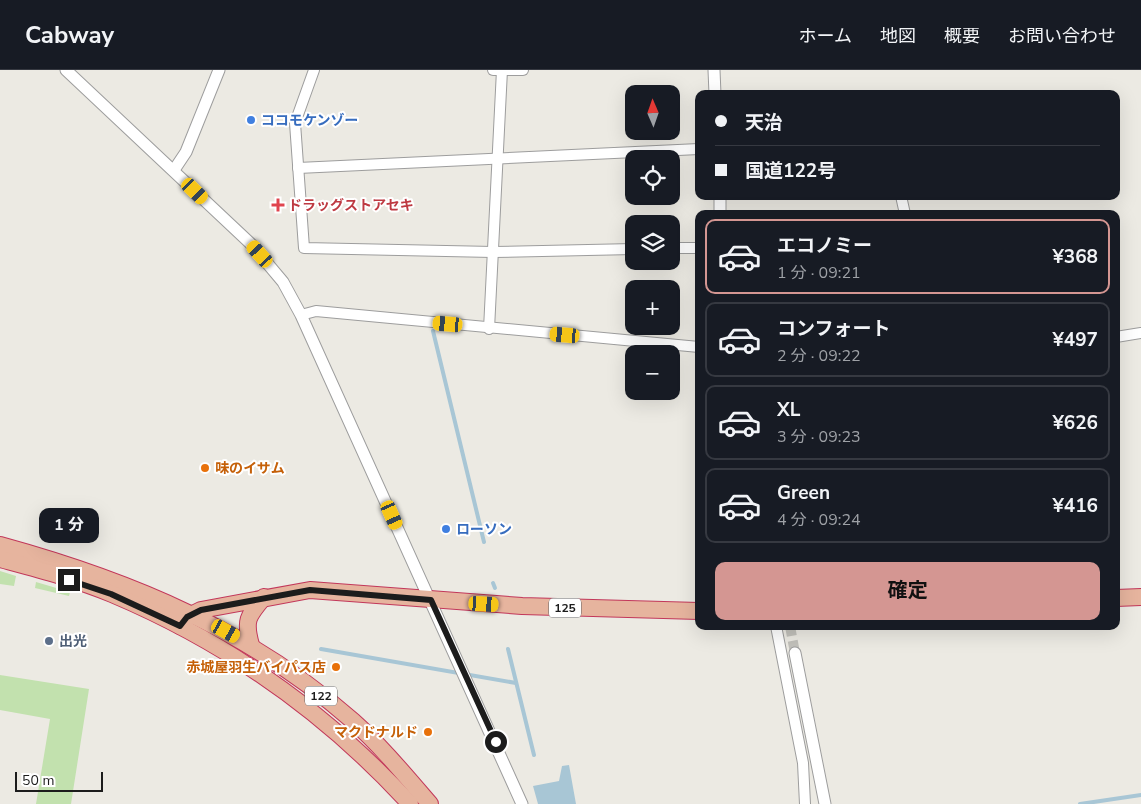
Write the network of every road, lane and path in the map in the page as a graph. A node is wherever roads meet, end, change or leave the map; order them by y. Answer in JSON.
{"nodes":[{"id":1,"x":66,"y":70,"type":"edge"},
{"id":2,"x":219,"y":70,"type":"edge"},
{"id":3,"x":314,"y":70,"type":"edge"},
{"id":4,"x":499,"y":70,"type":"edge"},
{"id":5,"x":522,"y":70,"type":"edge"},
{"id":6,"x":714,"y":70,"type":"edge"},
{"id":7,"x":715,"y":90,"type":"edge"},
{"id":8,"x":695,"y":149,"type":"edge"},
{"id":9,"x":498,"y":160,"type":"junction"},
{"id":10,"x":298,"y":168,"type":"junction"},
{"id":11,"x":174,"y":170,"type":"junction"},
{"id":12,"x":680,"y":248,"type":"edge"},
{"id":13,"x":695,"y":248,"type":"edge"},
{"id":14,"x":625,"y":249,"type":"edge"},
{"id":15,"x":493,"y":252,"type":"junction"},
{"id":16,"x":302,"y":315,"type":"junction"},
{"id":17,"x":489,"y":328,"type":"junction"},
{"id":18,"x":1141,"y":333,"type":"edge"},
{"id":19,"x":1120,"y":336,"type":"edge"},
{"id":20,"x":695,"y":347,"type":"edge"},
{"id":21,"x":0,"y":544,"type":"edge"},
{"id":22,"x":0,"y":559,"type":"edge"},
{"id":23,"x":264,"y":597,"type":"junction"},
{"id":24,"x":1141,"y":597,"type":"edge"},
{"id":25,"x":1120,"y":598,"type":"edge"},
{"id":26,"x":431,"y":600,"type":"junction"},
{"id":27,"x":695,"y":611,"type":"edge"},
{"id":28,"x":192,"y":614,"type":"junction"},
{"id":29,"x":180,"y":626,"type":"junction"},
{"id":30,"x":777,"y":630,"type":"edge"},
{"id":31,"x":251,"y":645,"type":"junction"},
{"id":32,"x":795,"y":653,"type":"tunnel mouth"},
{"id":33,"x":410,"y":804,"type":"edge"},
{"id":34,"x":430,"y":804,"type":"edge"},
{"id":35,"x":522,"y":804,"type":"edge"},
{"id":36,"x":804,"y":804,"type":"edge"},
{"id":37,"x":826,"y":804,"type":"edge"}],
"edges":[{"from":1,"to":11,"type":"street"},
{"from":2,"to":11,"type":"street"},
{"from":3,"to":10,"type":"street"},
{"from":4,"to":5,"type":"street"},
{"from":4,"to":9,"type":"street"},
{"from":6,"to":7,"type":"street"},
{"from":8,"to":9,"type":"street"},
{"from":9,"to":10,"type":"street"},
{"from":9,"to":15,"type":"street"},
{"from":10,"to":15,"type":"street"},
{"from":11,"to":16,"type":"street"},
{"from":12,"to":13,"type":"street"},
{"from":14,"to":15,"type":"street"},
{"from":15,"to":17,"type":"street"},
{"from":16,"to":17,"type":"street"},
{"from":16,"to":26,"type":"street"},
{"from":17,"to":20,"type":"street"},
{"from":18,"to":19,"type":"street"},
{"from":21,"to":28,"type":"highway","number":"122"},
{"from":22,"to":29,"type":"highway","number":"122"},
{"from":23,"to":26,"type":"highway","number":"125"},
{"from":23,"to":28,"type":"highway","number":"125"},
{"from":23,"to":31,"type":"highway"},
{"from":24,"to":25,"type":"highway"},
{"from":26,"to":27,"type":"highway","number":"125"},
{"from":26,"to":35,"type":"street"},
{"from":28,"to":29,"type":"highway"},
{"from":28,"to":31,"type":"highway","number":"122"},
{"from":29,"to":33,"type":"highway","number":"122"},
{"from":30,"to":36,"type":"street"},
{"from":31,"to":34,"type":"highway","number":"122"},
{"from":32,"to":37,"type":"street"}]}
